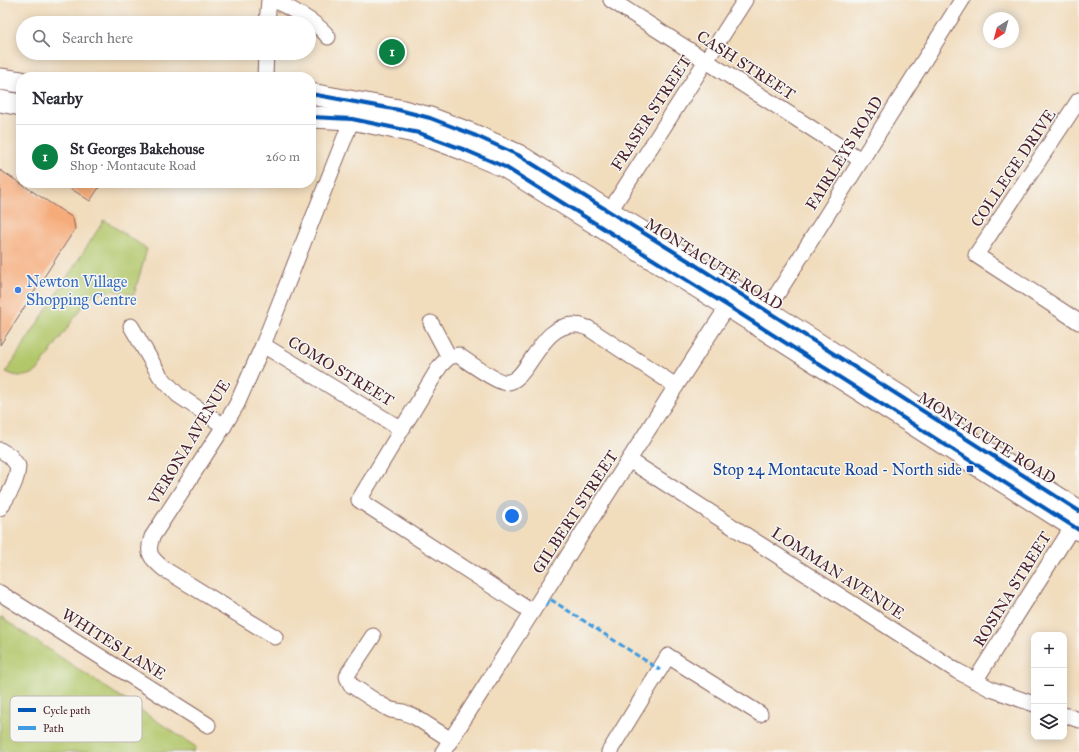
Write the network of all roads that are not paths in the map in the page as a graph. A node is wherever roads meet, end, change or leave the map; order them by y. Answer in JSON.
{"nodes":[{"id":1,"x":269,"y":0,"type":"edge"},
{"id":2,"x":274,"y":0,"type":"edge"},
{"id":3,"x":611,"y":0,"type":"edge"},
{"id":4,"x":745,"y":0,"type":"edge"},
{"id":5,"x":957,"y":2,"type":"edge"},
{"id":6,"x":268,"y":16,"type":"edge"},
{"id":7,"x":300,"y":16,"type":"edge"},
{"id":8,"x":316,"y":25,"type":"edge"},
{"id":9,"x":328,"y":37,"type":"dead end"},
{"id":10,"x":266,"y":60,"type":"edge"},
{"id":11,"x":706,"y":61,"type":"junction"},
{"id":12,"x":265,"y":72,"type":"edge"},
{"id":13,"x":0,"y":79,"type":"edge"},
{"id":14,"x":16,"y":81,"type":"edge"},
{"id":15,"x":316,"y":95,"type":"edge"},
{"id":16,"x":1079,"y":100,"type":"edge"},
{"id":17,"x":0,"y":101,"type":"edge"},
{"id":18,"x":16,"y":104,"type":"edge"},
{"id":19,"x":316,"y":117,"type":"edge"},
{"id":20,"x":352,"y":119,"type":"junction"},
{"id":21,"x":861,"y":160,"type":"junction"},
{"id":22,"x":604,"y":219,"type":"junction"},
{"id":23,"x":733,"y":299,"type":"junction"},
{"id":24,"x":761,"y":318,"type":"junction"},
{"id":25,"x":1079,"y":322,"type":"edge"},
{"id":26,"x":431,"y":323,"type":"dead end"},
{"id":27,"x":131,"y":326,"type":"dead end"},
{"id":28,"x":263,"y":345,"type":"junction"},
{"id":29,"x":454,"y":356,"type":"junction"},
{"id":30,"x":676,"y":386,"type":"junction"},
{"id":31,"x":224,"y":426,"type":"junction"},
{"id":32,"x":401,"y":428,"type":"junction"},
{"id":33,"x":0,"y":450,"type":"edge"},
{"id":34,"x":629,"y":460,"type":"junction"},
{"id":35,"x":0,"y":508,"type":"edge"},
{"id":36,"x":1077,"y":520,"type":"edge"},
{"id":37,"x":0,"y":593,"type":"edge"},
{"id":38,"x":532,"y":612,"type":"junction"},
{"id":39,"x":373,"y":636,"type":"dead end"},
{"id":40,"x":275,"y":637,"type":"dead end"},
{"id":41,"x":975,"y":681,"type":"junction"},
{"id":42,"x":1031,"y":703,"type":"edge"},
{"id":43,"x":760,"y":714,"type":"dead end"},
{"id":44,"x":1067,"y":716,"type":"edge"},
{"id":45,"x":1079,"y":720,"type":"edge"},
{"id":46,"x":208,"y":725,"type":"dead end"},
{"id":47,"x":447,"y":746,"type":"edge"},
{"id":48,"x":609,"y":752,"type":"edge"}],
"edges":[{"from":1,"to":6,"type":"street"},
{"from":2,"to":7,"type":"street"},
{"from":3,"to":11,"type":"street","name":"CASH STREET"},
{"from":4,"to":11,"type":"street","name":"FRASER STREET"},
{"from":5,"to":21,"type":"street","name":"FAIRLEYS ROAD"},
{"from":8,"to":9,"type":"street"},
{"from":10,"to":12,"type":"street"},
{"from":11,"to":21,"type":"street","name":"CASH STREET"},
{"from":11,"to":22,"type":"street","name":"FRASER STREET"},
{"from":13,"to":14,"type":"main road"},
{"from":15,"to":22,"type":"main road","name":"MONTACUTE ROAD"},
{"from":16,"to":25,"type":"street","name":"COLLEGE DRIVE"},
{"from":17,"to":18,"type":"main road"},
{"from":19,"to":20,"type":"main road","name":"MONTACUTE ROAD"},
{"from":20,"to":22,"type":"main road","name":"MONTACUTE ROAD"},
{"from":20,"to":28,"type":"street","name":"VERONA AVENUE"},
{"from":21,"to":24,"type":"street","name":"FAIRLEYS ROAD"},
{"from":22,"to":23,"type":"main road","name":"MONTACUTE ROAD"},
{"from":23,"to":24,"type":"main road","name":"MONTACUTE ROAD"},
{"from":23,"to":30,"type":"street","name":"GILBERT STREET"},
{"from":24,"to":36,"type":"main road","name":"MONTACUTE ROAD"},
{"from":26,"to":29,"type":"street"},
{"from":27,"to":31,"type":"street"},
{"from":28,"to":31,"type":"street","name":"VERONA AVENUE"},
{"from":28,"to":32,"type":"street","name":"COMO STREET"},
{"from":29,"to":30,"type":"street"},
{"from":29,"to":32,"type":"street"},
{"from":30,"to":34,"type":"street","name":"GILBERT STREET"},
{"from":31,"to":40,"type":"street","name":"VERONA AVENUE"},
{"from":32,"to":38,"type":"street"},
{"from":33,"to":35,"type":"street"},
{"from":34,"to":38,"type":"street","name":"GILBERT STREET"},
{"from":34,"to":41,"type":"street","name":"LOMMAN AVENUE"},
{"from":36,"to":41,"type":"street","name":"ROSINA STREET"},
{"from":37,"to":46,"type":"street","name":"WHITES LANE"},
{"from":38,"to":47,"type":"street","name":"GILBERT STREET"},
{"from":39,"to":47,"type":"street"},
{"from":41,"to":42,"type":"street","name":"LOMMAN AVENUE"},
{"from":43,"to":48,"type":"street"},
{"from":44,"to":45,"type":"street"}]}
